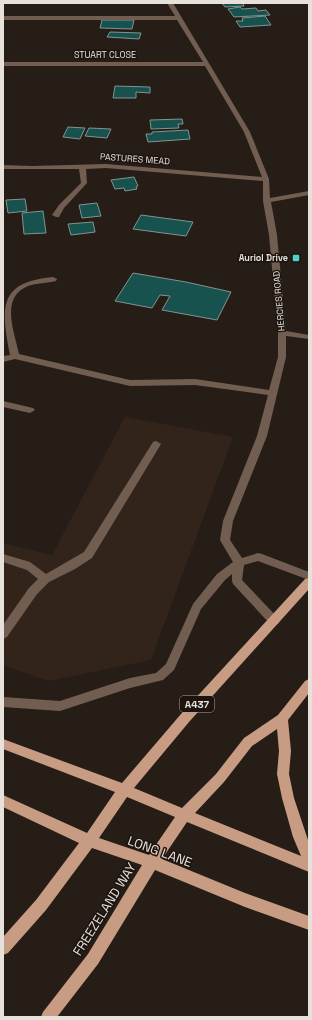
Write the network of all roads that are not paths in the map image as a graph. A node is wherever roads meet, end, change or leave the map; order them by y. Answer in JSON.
{"nodes":[{"id":1,"x":170,"y":3,"type":"edge"},
{"id":2,"x":3,"y":18,"type":"edge"},
{"id":3,"x":179,"y":18,"type":"junction"},
{"id":4,"x":3,"y":64,"type":"edge"},
{"id":5,"x":207,"y":64,"type":"junction"},
{"id":6,"x":82,"y":166,"type":"junction"},
{"id":7,"x":3,"y":167,"type":"edge"},
{"id":8,"x":266,"y":179,"type":"junction"},
{"id":9,"x":309,"y":193,"type":"edge"},
{"id":10,"x":267,"y":200,"type":"junction"},
{"id":11,"x":56,"y":215,"type":"dead end"},
{"id":12,"x":53,"y":279,"type":"dead end"},
{"id":13,"x":282,"y":333,"type":"junction"},
{"id":14,"x":309,"y":337,"type":"edge"},
{"id":15,"x":15,"y":356,"type":"junction"},
{"id":16,"x":3,"y":359,"type":"edge"},
{"id":17,"x":274,"y":393,"type":"junction"},
{"id":18,"x":3,"y":404,"type":"edge"},
{"id":19,"x":30,"y":410,"type":"dead end"},
{"id":20,"x":156,"y":444,"type":"dead end"},
{"id":21,"x":3,"y":558,"type":"edge"},
{"id":22,"x":239,"y":563,"type":"junction"},
{"id":23,"x":309,"y":576,"type":"edge"},
{"id":24,"x":45,"y":579,"type":"junction"},
{"id":25,"x":309,"y":582,"type":"edge"},
{"id":26,"x":274,"y":621,"type":"junction"},
{"id":27,"x":3,"y":634,"type":"edge"},
{"id":28,"x":309,"y":684,"type":"edge"},
{"id":29,"x":3,"y":702,"type":"edge"},
{"id":30,"x":282,"y":719,"type":"junction"},
{"id":31,"x":3,"y":744,"type":"edge"},
{"id":32,"x":124,"y":790,"type":"junction"},
{"id":33,"x":3,"y":801,"type":"edge"},
{"id":34,"x":184,"y":815,"type":"junction"},
{"id":35,"x":89,"y":841,"type":"junction"},
{"id":36,"x":309,"y":859,"type":"edge"},
{"id":37,"x":152,"y":862,"type":"junction"},
{"id":38,"x":309,"y":866,"type":"edge"},
{"id":39,"x":309,"y":923,"type":"edge"},
{"id":40,"x":3,"y":948,"type":"edge"},
{"id":41,"x":48,"y":1017,"type":"edge"}],
"edges":[{"from":1,"to":3,"type":"street","name":"HERCIES ROAD"},
{"from":2,"to":3,"type":"street"},
{"from":3,"to":5,"type":"street","name":"HERCIES ROAD"},
{"from":4,"to":5,"type":"street","name":"STUART CLOSE"},
{"from":5,"to":8,"type":"street","name":"HERCIES ROAD"},
{"from":6,"to":7,"type":"street","name":"PASTURES MEAD"},
{"from":6,"to":8,"type":"street","name":"PASTURES MEAD"},
{"from":6,"to":11,"type":"street"},
{"from":8,"to":10,"type":"street","name":"HERCIES ROAD"},
{"from":9,"to":10,"type":"street"},
{"from":10,"to":13,"type":"street","name":"HERCIES ROAD"},
{"from":12,"to":15,"type":"street"},
{"from":13,"to":14,"type":"street"},
{"from":13,"to":17,"type":"street","name":"HERCIES ROAD"},
{"from":15,"to":16,"type":"street"},
{"from":15,"to":17,"type":"street"},
{"from":17,"to":22,"type":"street","name":"HERCIES ROAD"},
{"from":18,"to":19,"type":"street"},
{"from":20,"to":24,"type":"street"},
{"from":21,"to":24,"type":"street"},
{"from":22,"to":23,"type":"street"},
{"from":22,"to":26,"type":"street"},
{"from":22,"to":29,"type":"street"},
{"from":24,"to":27,"type":"street"},
{"from":25,"to":26,"type":"main road","number":"A437"},
{"from":26,"to":32,"type":"main road","number":"A437"},
{"from":28,"to":30,"type":"main road","name":"FREEZELAND WAY"},
{"from":30,"to":34,"type":"main road","name":"FREEZELAND WAY"},
{"from":30,"to":36,"type":"main road"},
{"from":31,"to":32,"type":"main road"},
{"from":32,"to":34,"type":"main road"},
{"from":32,"to":35,"type":"main road"},
{"from":33,"to":35,"type":"main road","name":"LONG LANE"},
{"from":34,"to":37,"type":"main road","name":"FREEZELAND WAY"},
{"from":34,"to":38,"type":"main road"},
{"from":35,"to":37,"type":"main road","name":"LONG LANE"},
{"from":35,"to":40,"type":"main road"},
{"from":37,"to":39,"type":"main road","name":"LONG LANE"},
{"from":37,"to":41,"type":"main road","name":"FREEZELAND WAY"}]}
